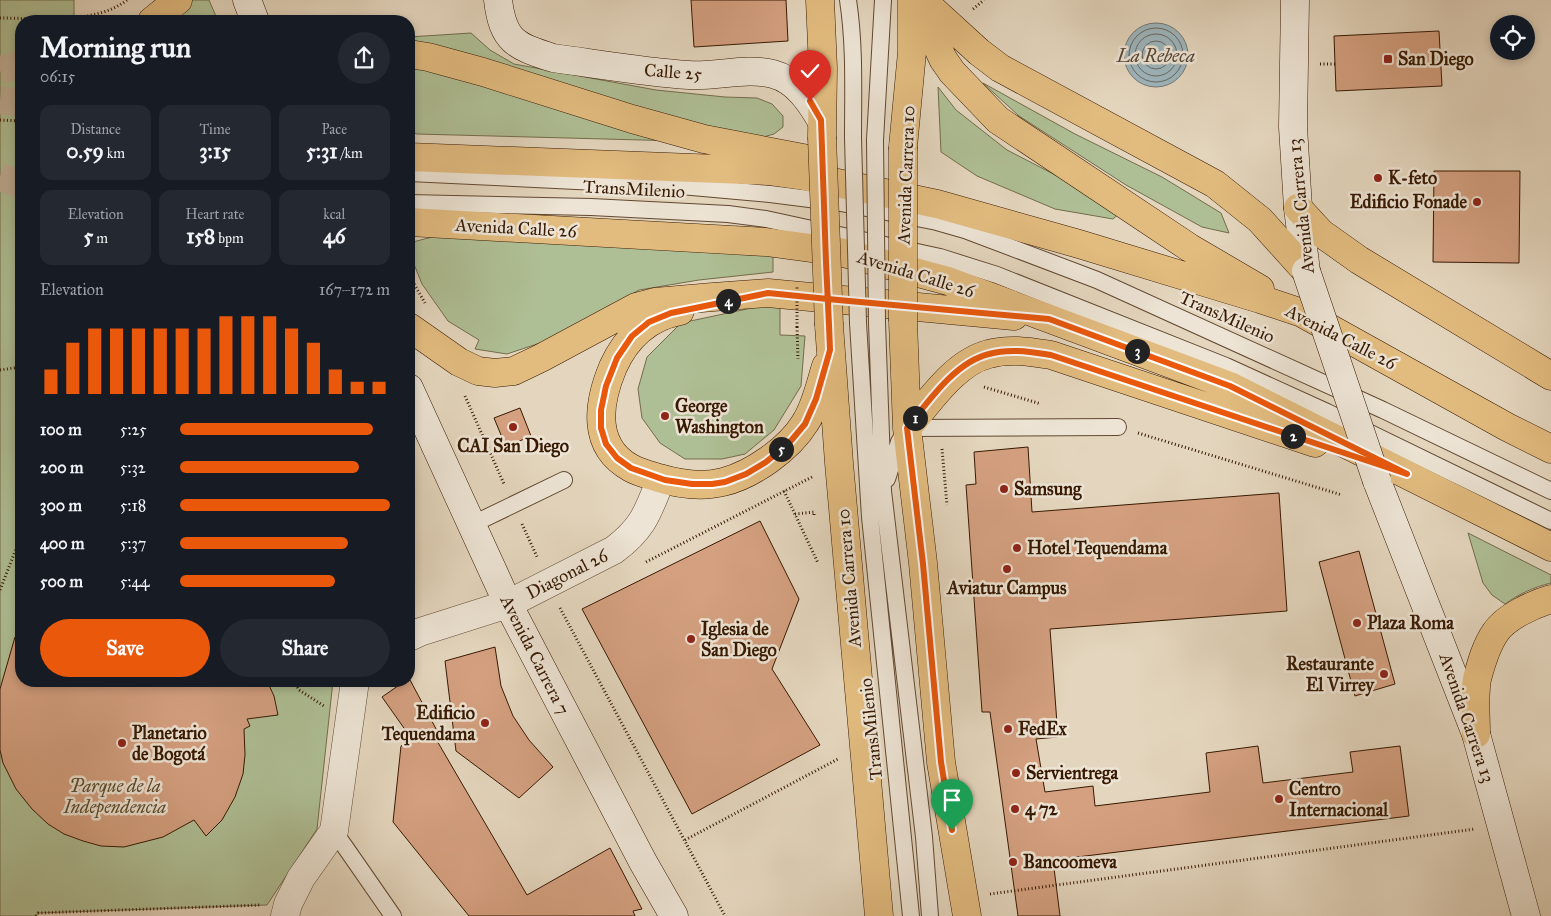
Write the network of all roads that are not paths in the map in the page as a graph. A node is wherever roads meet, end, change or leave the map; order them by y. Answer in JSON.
{"nodes":[{"id":1,"x":178,"y":0,"type":"edge"},
{"id":2,"x":246,"y":0,"type":"edge"},
{"id":3,"x":498,"y":0,"type":"edge"},
{"id":4,"x":820,"y":0,"type":"edge"},
{"id":5,"x":848,"y":0,"type":"edge"},
{"id":6,"x":883,"y":0,"type":"edge"},
{"id":7,"x":912,"y":0,"type":"edge"},
{"id":8,"x":916,"y":0,"type":"edge"},
{"id":9,"x":922,"y":0,"type":"edge"},
{"id":10,"x":1295,"y":0,"type":"edge"},
{"id":11,"x":159,"y":15,"type":"edge"},
{"id":12,"x":252,"y":15,"type":"edge"},
{"id":13,"x":415,"y":55,"type":"edge"},
{"id":14,"x":822,"y":129,"type":"junction"},
{"id":15,"x":415,"y":157,"type":"edge"},
{"id":16,"x":415,"y":173,"type":"edge"},
{"id":17,"x":415,"y":202,"type":"edge"},
{"id":18,"x":936,"y":204,"type":"junction"},
{"id":19,"x":1298,"y":208,"type":"junction"},
{"id":20,"x":415,"y":222,"type":"edge"},
{"id":21,"x":1306,"y":271,"type":"junction"},
{"id":22,"x":768,"y":293,"type":"junction"},
{"id":23,"x":1302,"y":313,"type":"junction"},
{"id":24,"x":1049,"y":319,"type":"junction"},
{"id":25,"x":890,"y":322,"type":"junction"},
{"id":26,"x":415,"y":331,"type":"edge"},
{"id":27,"x":830,"y":338,"type":"junction"},
{"id":28,"x":1551,"y":376,"type":"edge"},
{"id":29,"x":415,"y":401,"type":"edge"},
{"id":30,"x":1118,"y":427,"type":"road end"},
{"id":31,"x":907,"y":428,"type":"junction"},
{"id":32,"x":1551,"y":449,"type":"edge"},
{"id":33,"x":1407,"y":474,"type":"junction"},
{"id":34,"x":660,"y":479,"type":"junction"},
{"id":35,"x":564,"y":480,"type":"dead end"},
{"id":36,"x":884,"y":491,"type":"junction"},
{"id":37,"x":1551,"y":491,"type":"edge"},
{"id":38,"x":1551,"y":521,"type":"edge"},
{"id":39,"x":471,"y":525,"type":"junction"},
{"id":40,"x":1551,"y":547,"type":"edge"},
{"id":41,"x":1551,"y":599,"type":"edge"},
{"id":42,"x":508,"y":604,"type":"junction"},
{"id":43,"x":415,"y":634,"type":"edge"},
{"id":44,"x":354,"y":687,"type":"edge"},
{"id":45,"x":362,"y":687,"type":"edge"},
{"id":46,"x":350,"y":723,"type":"junction"},
{"id":47,"x":1476,"y":734,"type":"junction"},
{"id":48,"x":334,"y":831,"type":"junction"},
{"id":49,"x":286,"y":910,"type":"edge"},
{"id":50,"x":393,"y":916,"type":"edge"},
{"id":51,"x":674,"y":916,"type":"edge"},
{"id":52,"x":878,"y":916,"type":"edge"},
{"id":53,"x":911,"y":916,"type":"edge"},
{"id":54,"x":930,"y":916,"type":"edge"},
{"id":55,"x":967,"y":916,"type":"edge"},
{"id":56,"x":1526,"y":916,"type":"edge"}],
"edges":[{"from":1,"to":11,"type":"main road"},
{"from":2,"to":12,"type":"street"},
{"from":3,"to":14,"type":"street","name":"Calle 25"},
{"from":4,"to":14,"type":"main road","name":"Avenida Carrera 10"},
{"from":5,"to":53,"type":"lane","name":"TransMilenio","bridge":true},
{"from":6,"to":25,"type":"lane","bridge":true},
{"from":7,"to":25,"type":"main road","name":"Avenida Carrera 10","bridge":true},
{"from":8,"to":23,"type":"main road"},
{"from":9,"to":21,"type":"main road"},
{"from":10,"to":19,"type":"street","name":"Avenida Carrera 13"},
{"from":13,"to":18,"type":"main road"},
{"from":14,"to":27,"type":"main road","name":"Avenida Carrera 10","bridge":true},
{"from":15,"to":18,"type":"main road","name":"Avenida Calle 26"},
{"from":16,"to":37,"type":"lane","name":"TransMilenio"},
{"from":17,"to":38,"type":"lane","name":"TransMilenio"},
{"from":18,"to":23,"type":"main road","name":"Avenida Calle 26"},
{"from":19,"to":21,"type":"street","name":"Avenida Carrera 13"},
{"from":19,"to":28,"type":"main road"},
{"from":20,"to":24,"type":"main road","name":"Avenida Calle 26"},
{"from":21,"to":47,"type":"street","name":"Avenida Carrera 13","bridge":true},
{"from":22,"to":24,"type":"main road"},
{"from":22,"to":26,"type":"main road"},
{"from":22,"to":34,"type":"main road"},
{"from":23,"to":32,"type":"main road","name":"Avenida Calle 26"},
{"from":24,"to":33,"type":"main road","name":"Avenida Calle 26"},
{"from":25,"to":31,"type":"main road","name":"Avenida Carrera 10"},
{"from":25,"to":36,"type":"lane"},
{"from":27,"to":34,"type":"main road"},
{"from":27,"to":52,"type":"main road","name":"Avenida Carrera 10"},
{"from":29,"to":39,"type":"street","name":"Avenida Carrera 7"},
{"from":30,"to":31,"type":"lane"},
{"from":31,"to":33,"type":"main road"},
{"from":31,"to":36,"type":"lane"},
{"from":31,"to":55,"type":"main road","name":"Avenida Carrera 10"},
{"from":33,"to":40,"type":"main road","name":"Avenida Calle 26"},
{"from":34,"to":42,"type":"street","name":"Diagonal 26"},
{"from":35,"to":39,"type":"lane"},
{"from":36,"to":54,"type":"lane"},
{"from":39,"to":42,"type":"street","name":"Avenida Carrera 7"},
{"from":41,"to":47,"type":"main road"},
{"from":42,"to":43,"type":"street","name":"Diagonal 26"},
{"from":42,"to":51,"type":"street","name":"Avenida Carrera 7"},
{"from":44,"to":46,"type":"street"},
{"from":45,"to":46,"type":"street"},
{"from":46,"to":48,"type":"street"},
{"from":47,"to":56,"type":"street","name":"Avenida Carrera 13"},
{"from":48,"to":49,"type":"street"},
{"from":48,"to":50,"type":"lane"}]}
